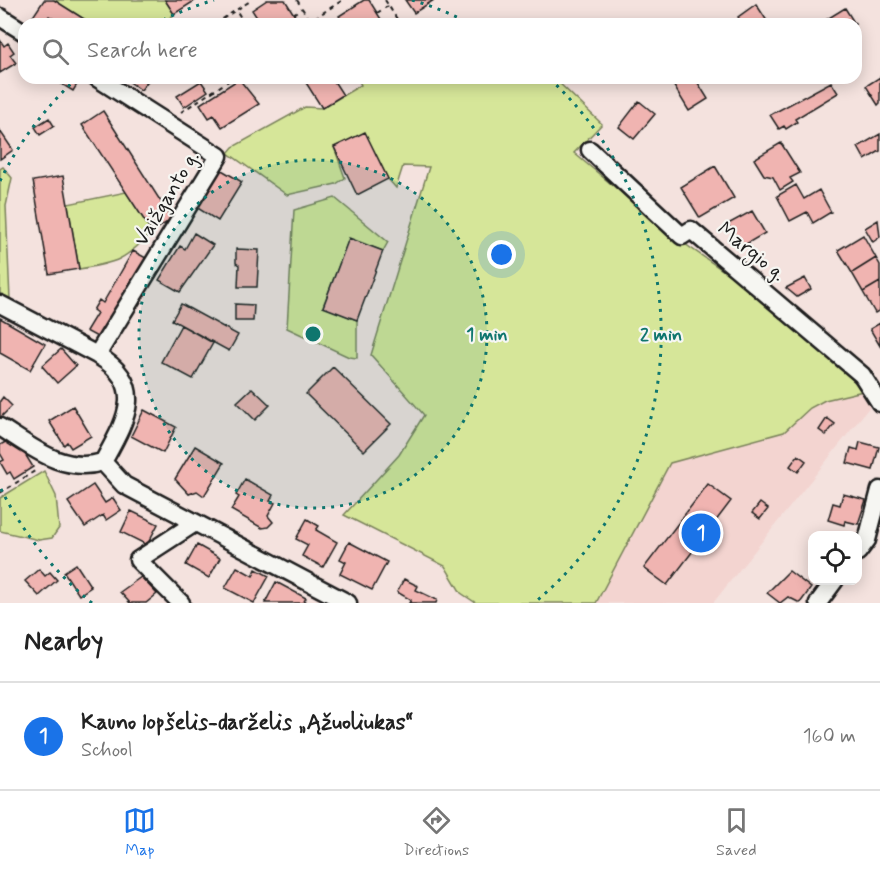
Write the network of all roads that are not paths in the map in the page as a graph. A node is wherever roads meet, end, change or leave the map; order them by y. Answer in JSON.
{"nodes":[{"id":1,"x":0,"y":17,"type":"edge"},
{"id":2,"x":18,"y":28,"type":"edge"},
{"id":3,"x":106,"y":84,"type":"edge"},
{"id":4,"x":590,"y":150,"type":"dead end"},
{"id":5,"x":0,"y":304,"type":"edge"},
{"id":6,"x":97,"y":355,"type":"junction"},
{"id":7,"x":880,"y":403,"type":"edge"},
{"id":8,"x":0,"y":427,"type":"edge"},
{"id":9,"x":103,"y":462,"type":"junction"},
{"id":10,"x":880,"y":490,"type":"edge"},
{"id":11,"x":195,"y":523,"type":"junction"},
{"id":12,"x":862,"y":547,"type":"edge"},
{"id":13,"x":831,"y":585,"type":"edge"},
{"id":14,"x":181,"y":603,"type":"edge"},
{"id":15,"x":348,"y":603,"type":"edge"},
{"id":16,"x":818,"y":603,"type":"edge"}],
"edges":[{"from":1,"to":2,"type":"street"},
{"from":3,"to":6,"type":"street","name":"Vaižganto g."},
{"from":4,"to":7,"type":"street","name":"Margio g."},
{"from":5,"to":6,"type":"street"},
{"from":6,"to":9,"type":"street"},
{"from":8,"to":9,"type":"street"},
{"from":9,"to":11,"type":"street"},
{"from":10,"to":12,"type":"street"},
{"from":11,"to":14,"type":"street"},
{"from":11,"to":15,"type":"street"},
{"from":13,"to":16,"type":"street"}]}
